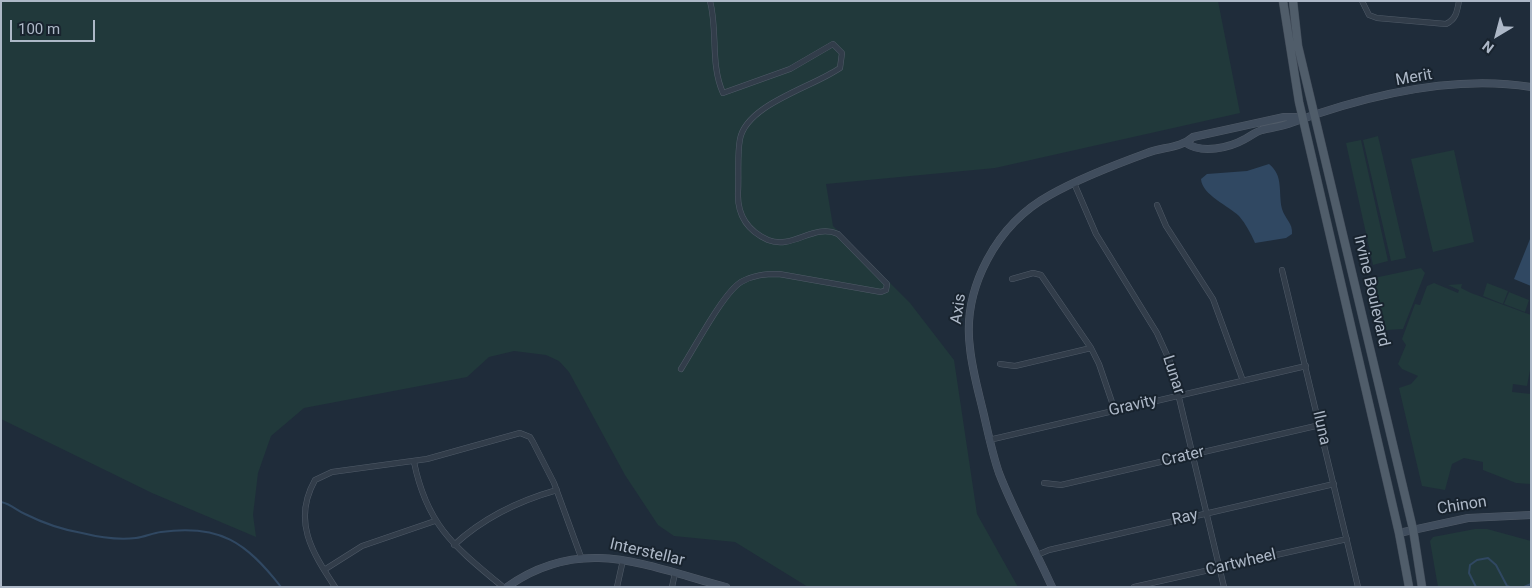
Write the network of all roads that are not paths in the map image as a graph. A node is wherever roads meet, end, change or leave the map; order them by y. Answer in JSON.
{"nodes":[{"id":1,"x":710,"y":1,"type":"edge"},
{"id":2,"x":1283,"y":1,"type":"edge"},
{"id":3,"x":1293,"y":1,"type":"edge"},
{"id":4,"x":1362,"y":1,"type":"edge"},
{"id":5,"x":1459,"y":1,"type":"edge"},
{"id":6,"x":1531,"y":87,"type":"edge"},
{"id":7,"x":1315,"y":115,"type":"junction"},
{"id":8,"x":1303,"y":117,"type":"junction"},
{"id":9,"x":1225,"y":131,"type":"junction"},
{"id":10,"x":1186,"y":143,"type":"junction"},
{"id":11,"x":1228,"y":145,"type":"junction"},
{"id":12,"x":1074,"y":183,"type":"junction"},
{"id":13,"x":1157,"y":204,"type":"dead end"},
{"id":14,"x":1282,"y":270,"type":"dead end"},
{"id":15,"x":1012,"y":279,"type":"dead end"},
{"id":16,"x":1091,"y":348,"type":"junction"},
{"id":17,"x":1000,"y":364,"type":"dead end"},
{"id":18,"x":1306,"y":366,"type":"junction"},
{"id":19,"x":681,"y":369,"type":"dead end"},
{"id":20,"x":1243,"y":380,"type":"junction"},
{"id":21,"x":1180,"y":395,"type":"junction"},
{"id":22,"x":1115,"y":411,"type":"junction"},
{"id":23,"x":1320,"y":425,"type":"junction"},
{"id":24,"x":990,"y":440,"type":"junction"},
{"id":25,"x":1194,"y":455,"type":"junction"},
{"id":26,"x":414,"y":462,"type":"junction"},
{"id":27,"x":1044,"y":483,"type":"dead end"},
{"id":28,"x":1334,"y":484,"type":"junction"},
{"id":29,"x":557,"y":490,"type":"junction"},
{"id":30,"x":1207,"y":513,"type":"junction"},
{"id":31,"x":1531,"y":515,"type":"edge"},
{"id":32,"x":435,"y":520,"type":"junction"},
{"id":33,"x":1413,"y":529,"type":"junction"},
{"id":34,"x":1399,"y":533,"type":"junction"},
{"id":35,"x":1347,"y":539,"type":"junction"},
{"id":36,"x":454,"y":546,"type":"junction"},
{"id":37,"x":1037,"y":555,"type":"junction"},
{"id":38,"x":581,"y":557,"type":"junction"},
{"id":39,"x":623,"y":560,"type":"junction"},
{"id":40,"x":1220,"y":567,"type":"junction"},
{"id":41,"x":324,"y":570,"type":"junction"},
{"id":42,"x":675,"y":573,"type":"junction"},
{"id":43,"x":335,"y":587,"type":"edge"},
{"id":44,"x":503,"y":587,"type":"edge"},
{"id":45,"x":507,"y":587,"type":"edge"},
{"id":46,"x":617,"y":587,"type":"edge"},
{"id":47,"x":672,"y":587,"type":"edge"},
{"id":48,"x":726,"y":587,"type":"edge"},
{"id":49,"x":1052,"y":587,"type":"edge"},
{"id":50,"x":1134,"y":587,"type":"edge"},
{"id":51,"x":1224,"y":587,"type":"edge"},
{"id":52,"x":1358,"y":587,"type":"edge"},
{"id":53,"x":1409,"y":587,"type":"edge"},
{"id":54,"x":1422,"y":587,"type":"edge"}],
"edges":[{"from":1,"to":19,"type":"street"},
{"from":2,"to":8,"type":"main road","name":"Irvine Boulevard"},
{"from":3,"to":7,"type":"main road","name":"Irvine Boulevard"},
{"from":4,"to":5,"type":"street"},
{"from":6,"to":7,"type":"street","name":"Merit"},
{"from":7,"to":8,"type":"street","name":"Merit"},
{"from":7,"to":33,"type":"main road","name":"Irvine Boulevard"},
{"from":8,"to":9,"type":"street","name":"Axis"},
{"from":8,"to":11,"type":"street","name":"Axis"},
{"from":8,"to":34,"type":"main road","name":"Irvine Boulevard"},
{"from":9,"to":10,"type":"street","name":"Axis"},
{"from":9,"to":11,"type":"street"},
{"from":10,"to":11,"type":"street","name":"Axis"},
{"from":10,"to":12,"type":"street","name":"Axis"},
{"from":12,"to":21,"type":"street","name":"Lunar"},
{"from":12,"to":24,"type":"street","name":"Axis"},
{"from":13,"to":20,"type":"street"},
{"from":14,"to":18,"type":"street","name":"Iluna"},
{"from":15,"to":16,"type":"street"},
{"from":16,"to":17,"type":"street"},
{"from":16,"to":22,"type":"street"},
{"from":18,"to":20,"type":"street","name":"Gravity"},
{"from":18,"to":23,"type":"street","name":"Iluna"},
{"from":20,"to":21,"type":"street","name":"Gravity"},
{"from":21,"to":22,"type":"street","name":"Gravity"},
{"from":21,"to":25,"type":"street","name":"Lunar"},
{"from":22,"to":24,"type":"street","name":"Gravity"},
{"from":23,"to":25,"type":"street","name":"Crater"},
{"from":23,"to":28,"type":"street","name":"Iluna"},
{"from":24,"to":37,"type":"street","name":"Axis"},
{"from":25,"to":27,"type":"street","name":"Crater"},
{"from":25,"to":30,"type":"street","name":"Lunar"},
{"from":26,"to":29,"type":"street"},
{"from":26,"to":32,"type":"street"},
{"from":26,"to":41,"type":"street"},
{"from":28,"to":30,"type":"street","name":"Ray"},
{"from":28,"to":35,"type":"street","name":"Iluna"},
{"from":29,"to":36,"type":"street"},
{"from":29,"to":38,"type":"street"},
{"from":30,"to":37,"type":"street","name":"Ray"},
{"from":30,"to":40,"type":"street","name":"Lunar"},
{"from":31,"to":33,"type":"street","name":"Chinon"},
{"from":32,"to":36,"type":"street"},
{"from":32,"to":41,"type":"street"},
{"from":33,"to":34,"type":"street","name":"Chinon"},
{"from":33,"to":54,"type":"main road","name":"Irvine Boulevard"},
{"from":34,"to":53,"type":"main road","name":"Irvine Boulevard"},
{"from":35,"to":40,"type":"street","name":"Cartwheel"},
{"from":35,"to":52,"type":"street","name":"Iluna"},
{"from":36,"to":44,"type":"street"},
{"from":37,"to":49,"type":"street","name":"Axis"},
{"from":38,"to":39,"type":"street","name":"Interstellar"},
{"from":38,"to":45,"type":"street","name":"Interstellar"},
{"from":39,"to":42,"type":"street","name":"Interstellar"},
{"from":39,"to":46,"type":"street"},
{"from":40,"to":50,"type":"street","name":"Cartwheel"},
{"from":40,"to":51,"type":"street","name":"Lunar"},
{"from":41,"to":43,"type":"street"},
{"from":42,"to":47,"type":"street"},
{"from":42,"to":48,"type":"street","name":"Interstellar"}]}
